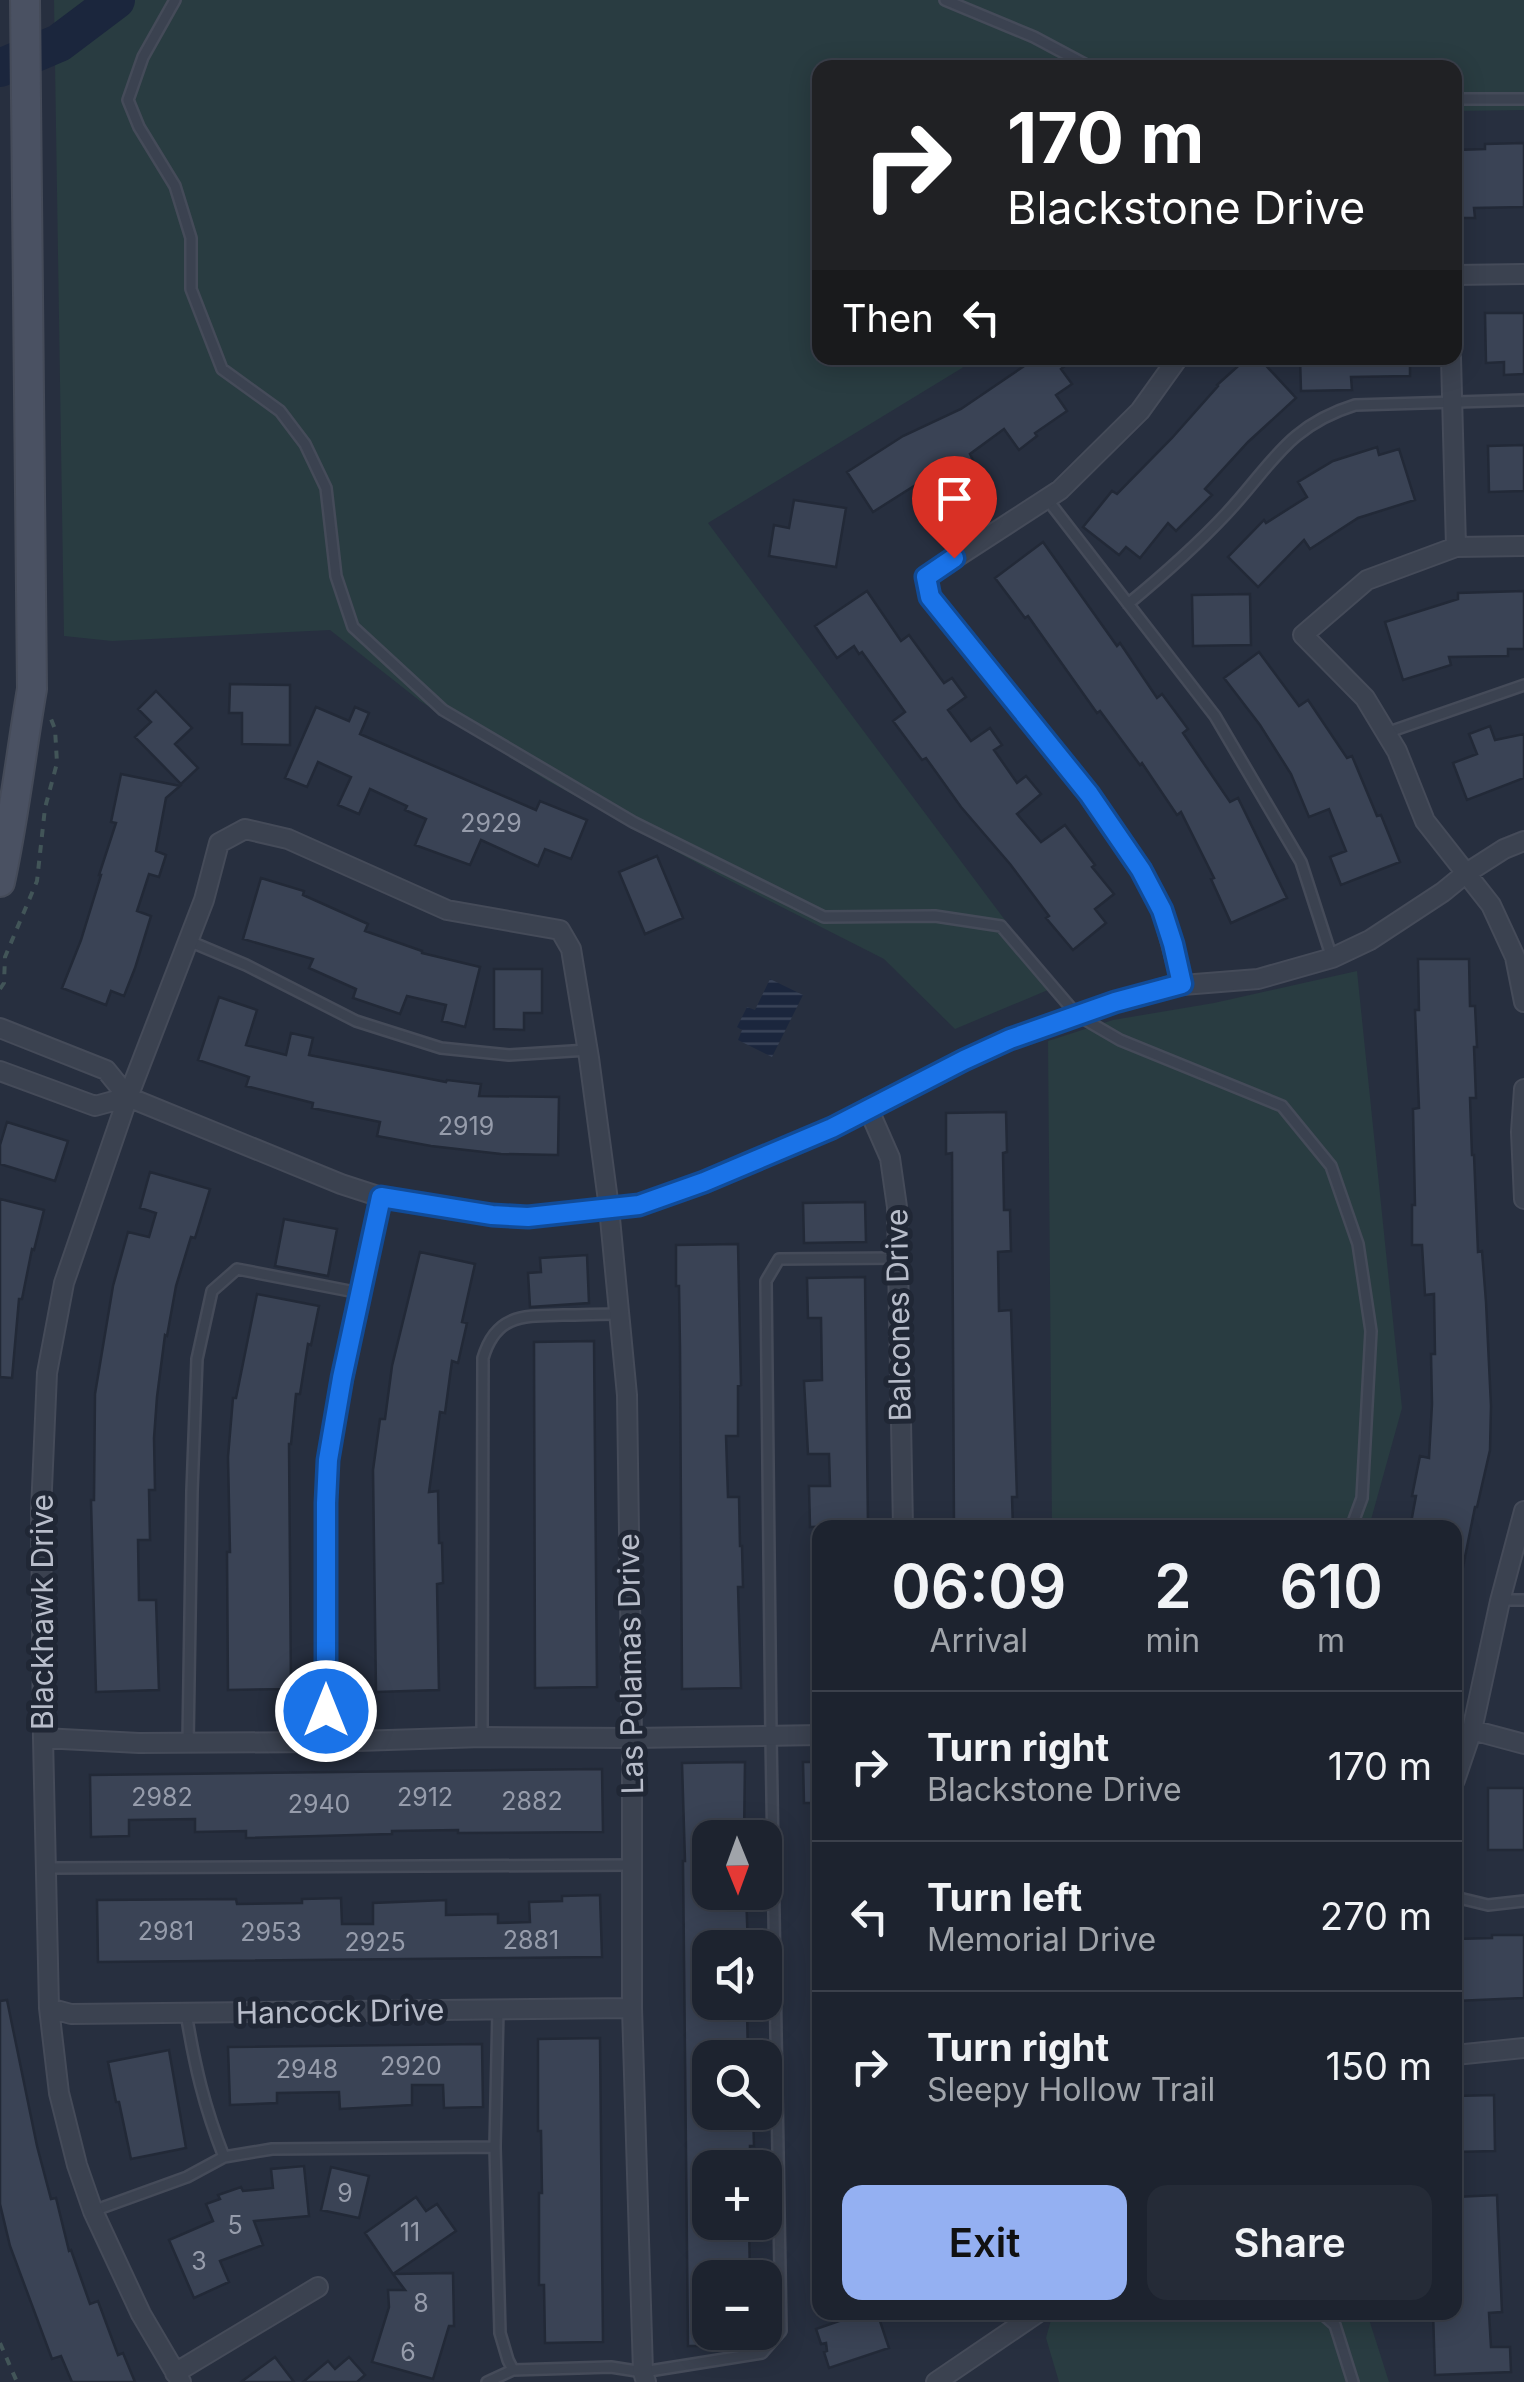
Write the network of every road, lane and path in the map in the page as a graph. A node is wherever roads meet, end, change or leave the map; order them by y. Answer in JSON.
{"nodes":[{"id":1,"x":25,"y":0,"type":"edge"},
{"id":2,"x":175,"y":0,"type":"edge"},
{"id":3,"x":944,"y":0,"type":"edge"},
{"id":4,"x":1077,"y":60,"type":"edge"},
{"id":5,"x":1462,"y":99,"type":"edge"},
{"id":6,"x":1524,"y":99,"type":"edge"},
{"id":7,"x":1524,"y":274,"type":"edge"},
{"id":8,"x":1462,"y":276,"type":"edge"},
{"id":9,"x":1173,"y":365,"type":"edge"},
{"id":10,"x":1451,"y":365,"type":"edge"},
{"id":11,"x":1524,"y":400,"type":"edge"},
{"id":12,"x":1453,"y":402,"type":"junction"},
{"id":13,"x":1046,"y":498,"type":"junction"},
{"id":14,"x":1524,"y":546,"type":"edge"},
{"id":15,"x":1456,"y":547,"type":"junction"},
{"id":16,"x":1128,"y":604,"type":"junction"},
{"id":17,"x":1524,"y":685,"type":"edge"},
{"id":18,"x":1386,"y":733,"type":"junction"},
{"id":19,"x":1524,"y":840,"type":"edge"},
{"id":20,"x":1465,"y":874,"type":"junction"},
{"id":21,"x":0,"y":882,"type":"edge"},
{"id":22,"x":188,"y":940,"type":"junction"},
{"id":23,"x":571,"y":949,"type":"joint"},
{"id":24,"x":1332,"y":958,"type":"junction"},
{"id":25,"x":1182,"y":984,"type":"junction"},
{"id":26,"x":1524,"y":1002,"type":"edge"},
{"id":27,"x":1077,"y":1016,"type":"junction"},
{"id":28,"x":0,"y":1028,"type":"edge"},
{"id":29,"x":588,"y":1050,"type":"junction"},
{"id":30,"x":0,"y":1071,"type":"edge"},
{"id":31,"x":1524,"y":1088,"type":"edge"},
{"id":32,"x":128,"y":1097,"type":"junction"},
{"id":33,"x":868,"y":1108,"type":"junction"},
{"id":34,"x":381,"y":1197,"type":"junction"},
{"id":35,"x":1524,"y":1199,"type":"edge"},
{"id":36,"x":609,"y":1208,"type":"junction"},
{"id":37,"x":898,"y":1258,"type":"junction"},
{"id":38,"x":361,"y":1293,"type":"junction"},
{"id":39,"x":619,"y":1314,"type":"junction"},
{"id":40,"x":1524,"y":1511,"type":"edge"},
{"id":41,"x":902,"y":1520,"type":"edge"},
{"id":42,"x":1353,"y":1520,"type":"edge"},
{"id":43,"x":1500,"y":1600,"type":"junction"},
{"id":44,"x":1524,"y":1600,"type":"edge"},
{"id":45,"x":1472,"y":1730,"type":"junction"},
{"id":46,"x":812,"y":1735,"type":"edge"},
{"id":47,"x":770,"y":1736,"type":"junction"},
{"id":48,"x":482,"y":1737,"type":"junction"},
{"id":49,"x":42,"y":1738,"type":"junction"},
{"id":50,"x":632,"y":1738,"type":"junction"},
{"id":51,"x":326,"y":1742,"type":"junction"},
{"id":52,"x":188,"y":1743,"type":"junction"},
{"id":53,"x":1524,"y":1744,"type":"edge"},
{"id":54,"x":1462,"y":1759,"type":"edge"},
{"id":55,"x":632,"y":1865,"type":"junction"},
{"id":56,"x":46,"y":1868,"type":"junction"},
{"id":57,"x":1462,"y":1899,"type":"edge"},
{"id":58,"x":1524,"y":1901,"type":"edge"},
{"id":59,"x":49,"y":2008,"type":"junction"},
{"id":60,"x":632,"y":2008,"type":"junction"},
{"id":61,"x":498,"y":2009,"type":"junction"},
{"id":62,"x":186,"y":2013,"type":"junction"},
{"id":63,"x":1524,"y":2048,"type":"edge"},
{"id":64,"x":1462,"y":2054,"type":"edge"},
{"id":65,"x":496,"y":2147,"type":"junction"},
{"id":66,"x":224,"y":2157,"type":"junction"},
{"id":67,"x":92,"y":2211,"type":"junction"},
{"id":68,"x":318,"y":2287,"type":"dead end"},
{"id":69,"x":1027,"y":2320,"type":"edge"},
{"id":70,"x":1329,"y":2320,"type":"edge"},
{"id":71,"x":0,"y":2343,"type":"edge"},
{"id":72,"x":513,"y":2370,"type":"junction"},
{"id":73,"x":644,"y":2377,"type":"edge"},
{"id":74,"x":178,"y":2378,"type":"edge"},
{"id":75,"x":16,"y":2382,"type":"edge"},
{"id":76,"x":487,"y":2382,"type":"edge"},
{"id":77,"x":936,"y":2382,"type":"edge"},
{"id":78,"x":1354,"y":2382,"type":"edge"}],
"edges":[{"from":1,"to":21,"type":"main road"},
{"from":2,"to":27,"type":"lane"},
{"from":3,"to":4,"type":"lane"},
{"from":5,"to":6,"type":"lane"},
{"from":7,"to":8,"type":"street"},
{"from":9,"to":13,"type":"street"},
{"from":10,"to":12,"type":"street"},
{"from":11,"to":12,"type":"lane"},
{"from":12,"to":15,"type":"street"},
{"from":12,"to":16,"type":"lane"},
{"from":13,"to":16,"type":"lane"},
{"from":13,"to":25,"type":"street"},
{"from":14,"to":15,"type":"street"},
{"from":15,"to":18,"type":"street"},
{"from":16,"to":24,"type":"lane"},
{"from":17,"to":18,"type":"lane"},
{"from":18,"to":20,"type":"street"},
{"from":19,"to":20,"type":"street"},
{"from":20,"to":24,"type":"street"},
{"from":20,"to":26,"type":"street"},
{"from":22,"to":23,"type":"street","name":"Blackhawk Drive"},
{"from":22,"to":29,"type":"lane"},
{"from":22,"to":32,"type":"street","name":"Blackhawk Drive"},
{"from":23,"to":29,"type":"street","name":"Las Polamas Drive"},
{"from":24,"to":25,"type":"street"},
{"from":25,"to":27,"type":"street"},
{"from":27,"to":33,"type":"street"},
{"from":27,"to":42,"type":"lane"},
{"from":28,"to":32,"type":"street"},
{"from":29,"to":36,"type":"street","name":"Las Polamas Drive"},
{"from":30,"to":32,"type":"street"},
{"from":31,"to":35,"type":"street"},
{"from":32,"to":34,"type":"street"},
{"from":32,"to":49,"type":"street","name":"Blackhawk Drive"},
{"from":33,"to":36,"type":"street"},
{"from":33,"to":37,"type":"street","name":"Balcones Drive"},
{"from":34,"to":36,"type":"street"},
{"from":34,"to":38,"type":"street"},
{"from":36,"to":39,"type":"street","name":"Las Polamas Drive"},
{"from":37,"to":41,"type":"street","name":"Balcones Drive"},
{"from":37,"to":47,"type":"lane"},
{"from":38,"to":51,"type":"street"},
{"from":38,"to":52,"type":"lane"},
{"from":39,"to":48,"type":"lane"},
{"from":39,"to":50,"type":"street","name":"Las Polamas Drive"},
{"from":40,"to":43,"type":"street"},
{"from":43,"to":44,"type":"lane"},
{"from":43,"to":45,"type":"street"},
{"from":45,"to":53,"type":"street"},
{"from":45,"to":54,"type":"street"},
{"from":46,"to":47,"type":"street"},
{"from":47,"to":50,"type":"street"},
{"from":47,"to":73,"type":"lane"},
{"from":48,"to":50,"type":"street"},
{"from":48,"to":51,"type":"street"},
{"from":49,"to":52,"type":"street"},
{"from":49,"to":56,"type":"street","name":"Blackhawk Drive"},
{"from":50,"to":55,"type":"street","name":"Las Polamas Drive"},
{"from":51,"to":52,"type":"street"},
{"from":55,"to":56,"type":"lane"},
{"from":55,"to":60,"type":"street","name":"Las Polamas Drive"},
{"from":56,"to":59,"type":"street","name":"Blackhawk Drive"},
{"from":57,"to":58,"type":"lane"},
{"from":59,"to":62,"type":"street","name":"Hancock Drive"},
{"from":59,"to":67,"type":"street","name":"Blackhawk Drive"},
{"from":60,"to":61,"type":"street","name":"Hancock Drive"},
{"from":60,"to":73,"type":"street","name":"Las Polamas Drive"},
{"from":61,"to":62,"type":"street","name":"Hancock Drive"},
{"from":61,"to":65,"type":"lane"},
{"from":62,"to":66,"type":"lane"},
{"from":63,"to":64,"type":"street"},
{"from":65,"to":66,"type":"lane"},
{"from":65,"to":72,"type":"lane"},
{"from":66,"to":67,"type":"lane"},
{"from":67,"to":74,"type":"street","name":"Blackhawk Drive"},
{"from":68,"to":74,"type":"street"},
{"from":69,"to":77,"type":"street"},
{"from":70,"to":78,"type":"lane"},
{"from":71,"to":75,"type":"path"},
{"from":72,"to":73,"type":"lane"},
{"from":72,"to":76,"type":"lane"}]}
